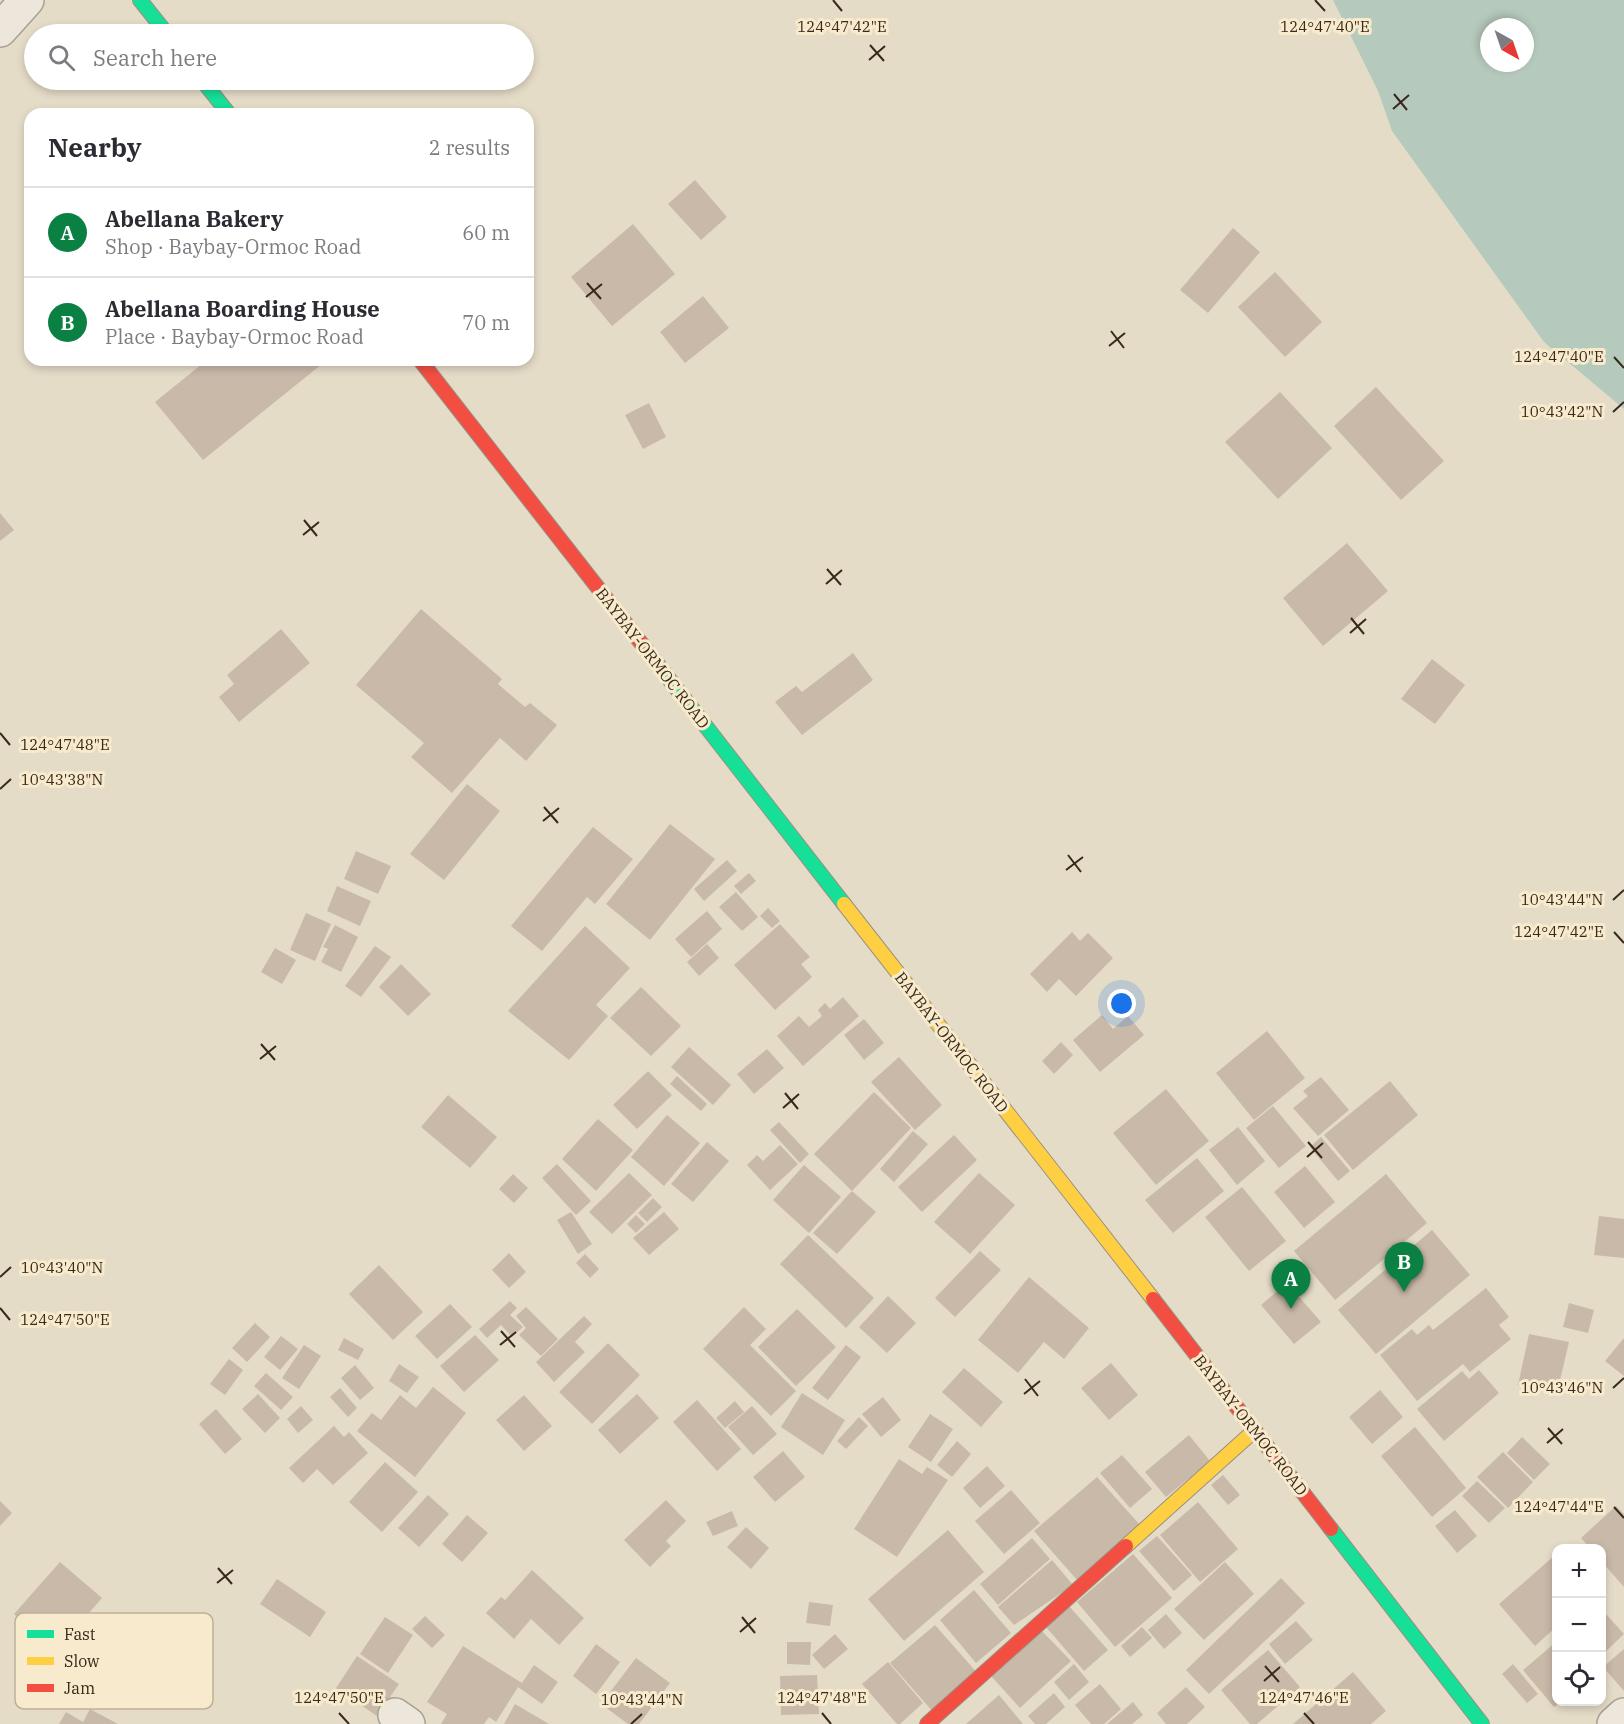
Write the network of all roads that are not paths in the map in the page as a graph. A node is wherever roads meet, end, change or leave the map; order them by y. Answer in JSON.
{"nodes":[{"id":1,"x":27,"y":0,"type":"edge"},
{"id":2,"x":140,"y":0,"type":"edge"},
{"id":3,"x":159,"y":24,"type":"edge"},
{"id":4,"x":0,"y":30,"type":"edge"},
{"id":5,"x":210,"y":90,"type":"edge"},
{"id":6,"x":224,"y":108,"type":"edge"},
{"id":7,"x":425,"y":366,"type":"edge"},
{"id":8,"x":1255,"y":1430,"type":"junction"},
{"id":9,"x":1624,"y":1715,"type":"edge"},
{"id":10,"x":927,"y":1724,"type":"edge"},
{"id":11,"x":1482,"y":1724,"type":"edge"},
{"id":12,"x":1614,"y":1724,"type":"edge"}],
"edges":[{"from":1,"to":4,"type":"street"},
{"from":2,"to":3,"type":"main road"},
{"from":5,"to":6,"type":"main road"},
{"from":7,"to":8,"type":"main road","name":"BAYBAY-ORMOC ROAD"},
{"from":8,"to":10,"type":"main road"},
{"from":8,"to":11,"type":"main road","name":"BAYBAY-ORMOC ROAD"},
{"from":9,"to":12,"type":"street"}]}
